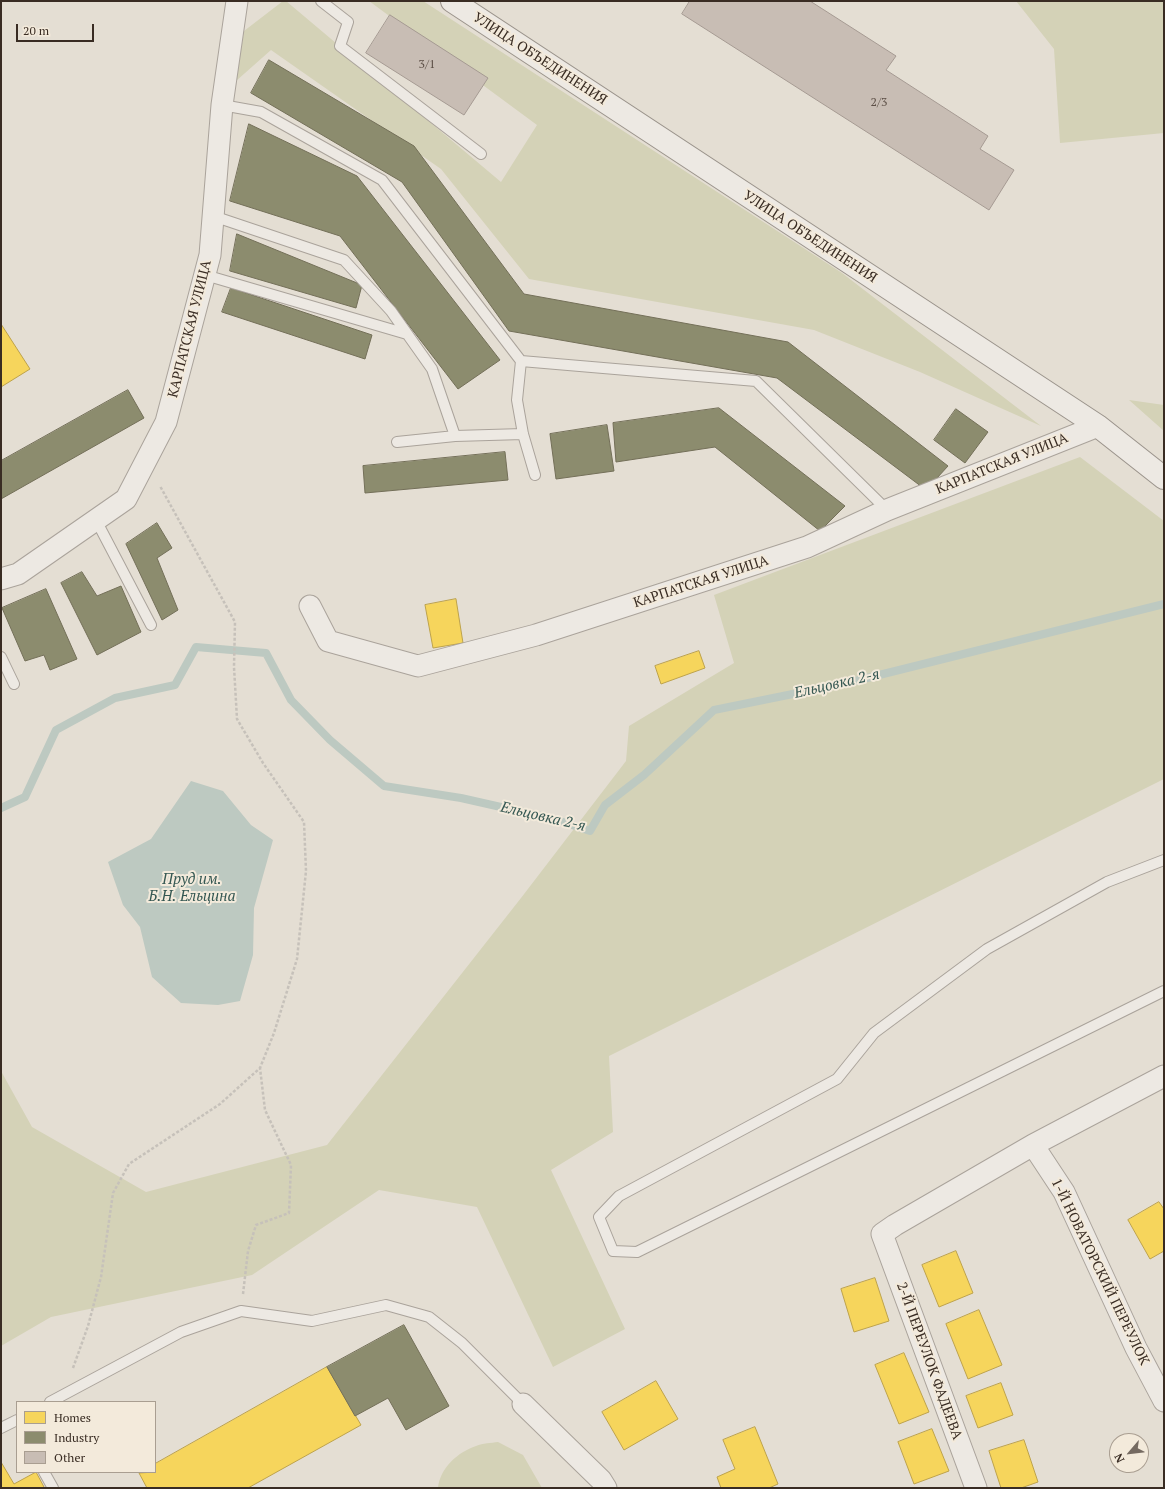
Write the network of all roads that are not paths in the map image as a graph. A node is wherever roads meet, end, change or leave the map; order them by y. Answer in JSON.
{"nodes":[{"id":1,"x":237,"y":1,"type":"edge"},
{"id":2,"x":321,"y":1,"type":"edge"},
{"id":3,"x":464,"y":5,"type":"edge"},
{"id":4,"x":222,"y":105,"type":"junction"},
{"id":5,"x":481,"y":154,"type":"dead end"},
{"id":6,"x":213,"y":216,"type":"junction"},
{"id":7,"x":205,"y":275,"type":"junction"},
{"id":8,"x":407,"y":334,"type":"junction"},
{"id":9,"x":521,"y":360,"type":"junction"},
{"id":10,"x":1098,"y":426,"type":"junction"},
{"id":11,"x":523,"y":434,"type":"junction"},
{"id":12,"x":455,"y":436,"type":"junction"},
{"id":13,"x":397,"y":442,"type":"dead end"},
{"id":14,"x":535,"y":475,"type":"dead end"},
{"id":15,"x":1164,"y":478,"type":"edge"},
{"id":16,"x":887,"y":510,"type":"junction"},
{"id":17,"x":96,"y":520,"type":"junction"},
{"id":18,"x":1,"y":579,"type":"edge"},
{"id":19,"x":310,"y":606,"type":"dead end"},
{"id":20,"x":152,"y":625,"type":"dead end"},
{"id":21,"x":1,"y":657,"type":"edge"},
{"id":22,"x":14,"y":684,"type":"dead end"},
{"id":23,"x":1164,"y":860,"type":"edge"},
{"id":24,"x":1164,"y":991,"type":"edge"},
{"id":25,"x":1164,"y":1076,"type":"edge"},
{"id":26,"x":1033,"y":1145,"type":"junction"},
{"id":27,"x":52,"y":1401,"type":"edge"},
{"id":28,"x":1164,"y":1401,"type":"edge"},
{"id":29,"x":523,"y":1404,"type":"joint"},
{"id":30,"x":16,"y":1420,"type":"edge"},
{"id":31,"x":1,"y":1428,"type":"edge"},
{"id":32,"x":45,"y":1473,"type":"edge"},
{"id":33,"x":53,"y":1488,"type":"edge"},
{"id":34,"x":606,"y":1488,"type":"edge"},
{"id":35,"x":976,"y":1488,"type":"edge"}],
"edges":[{"from":1,"to":4,"type":"street","name":"КАРПАТСКАЯ УЛИЦА"},
{"from":2,"to":5,"type":"lane"},
{"from":3,"to":10,"type":"main road","name":"УЛИЦА ОБЪЕДИНЕНИЯ"},
{"from":4,"to":6,"type":"street","name":"КАРПАТСКАЯ УЛИЦА"},
{"from":4,"to":9,"type":"lane"},
{"from":6,"to":7,"type":"street","name":"КАРПАТСКАЯ УЛИЦА"},
{"from":6,"to":8,"type":"lane"},
{"from":7,"to":8,"type":"lane"},
{"from":7,"to":17,"type":"street","name":"КАРПАТСКАЯ УЛИЦА"},
{"from":8,"to":12,"type":"lane"},
{"from":9,"to":11,"type":"lane"},
{"from":9,"to":16,"type":"lane"},
{"from":10,"to":15,"type":"main road","name":"УЛИЦА ОБЪЕДИНЕНИЯ"},
{"from":10,"to":16,"type":"street","name":"КАРПАТСКАЯ УЛИЦА"},
{"from":11,"to":12,"type":"lane"},
{"from":11,"to":14,"type":"lane"},
{"from":12,"to":13,"type":"lane"},
{"from":16,"to":19,"type":"street","name":"КАРПАТСКАЯ УЛИЦА"},
{"from":17,"to":18,"type":"street","name":"КАРПАТСКАЯ УЛИЦА"},
{"from":17,"to":20,"type":"lane"},
{"from":21,"to":22,"type":"lane"},
{"from":23,"to":24,"type":"lane"},
{"from":25,"to":26,"type":"street"},
{"from":26,"to":28,"type":"street","name":"1-Й НОВАТОРСКИЙ ПЕРЕУЛОК"},
{"from":26,"to":35,"type":"street","name":"2-Й ПЕРЕУЛОК ФАДЕЕВА"},
{"from":27,"to":29,"type":"lane"},
{"from":29,"to":34,"type":"street"},
{"from":30,"to":31,"type":"lane"},
{"from":32,"to":33,"type":"lane"}]}
